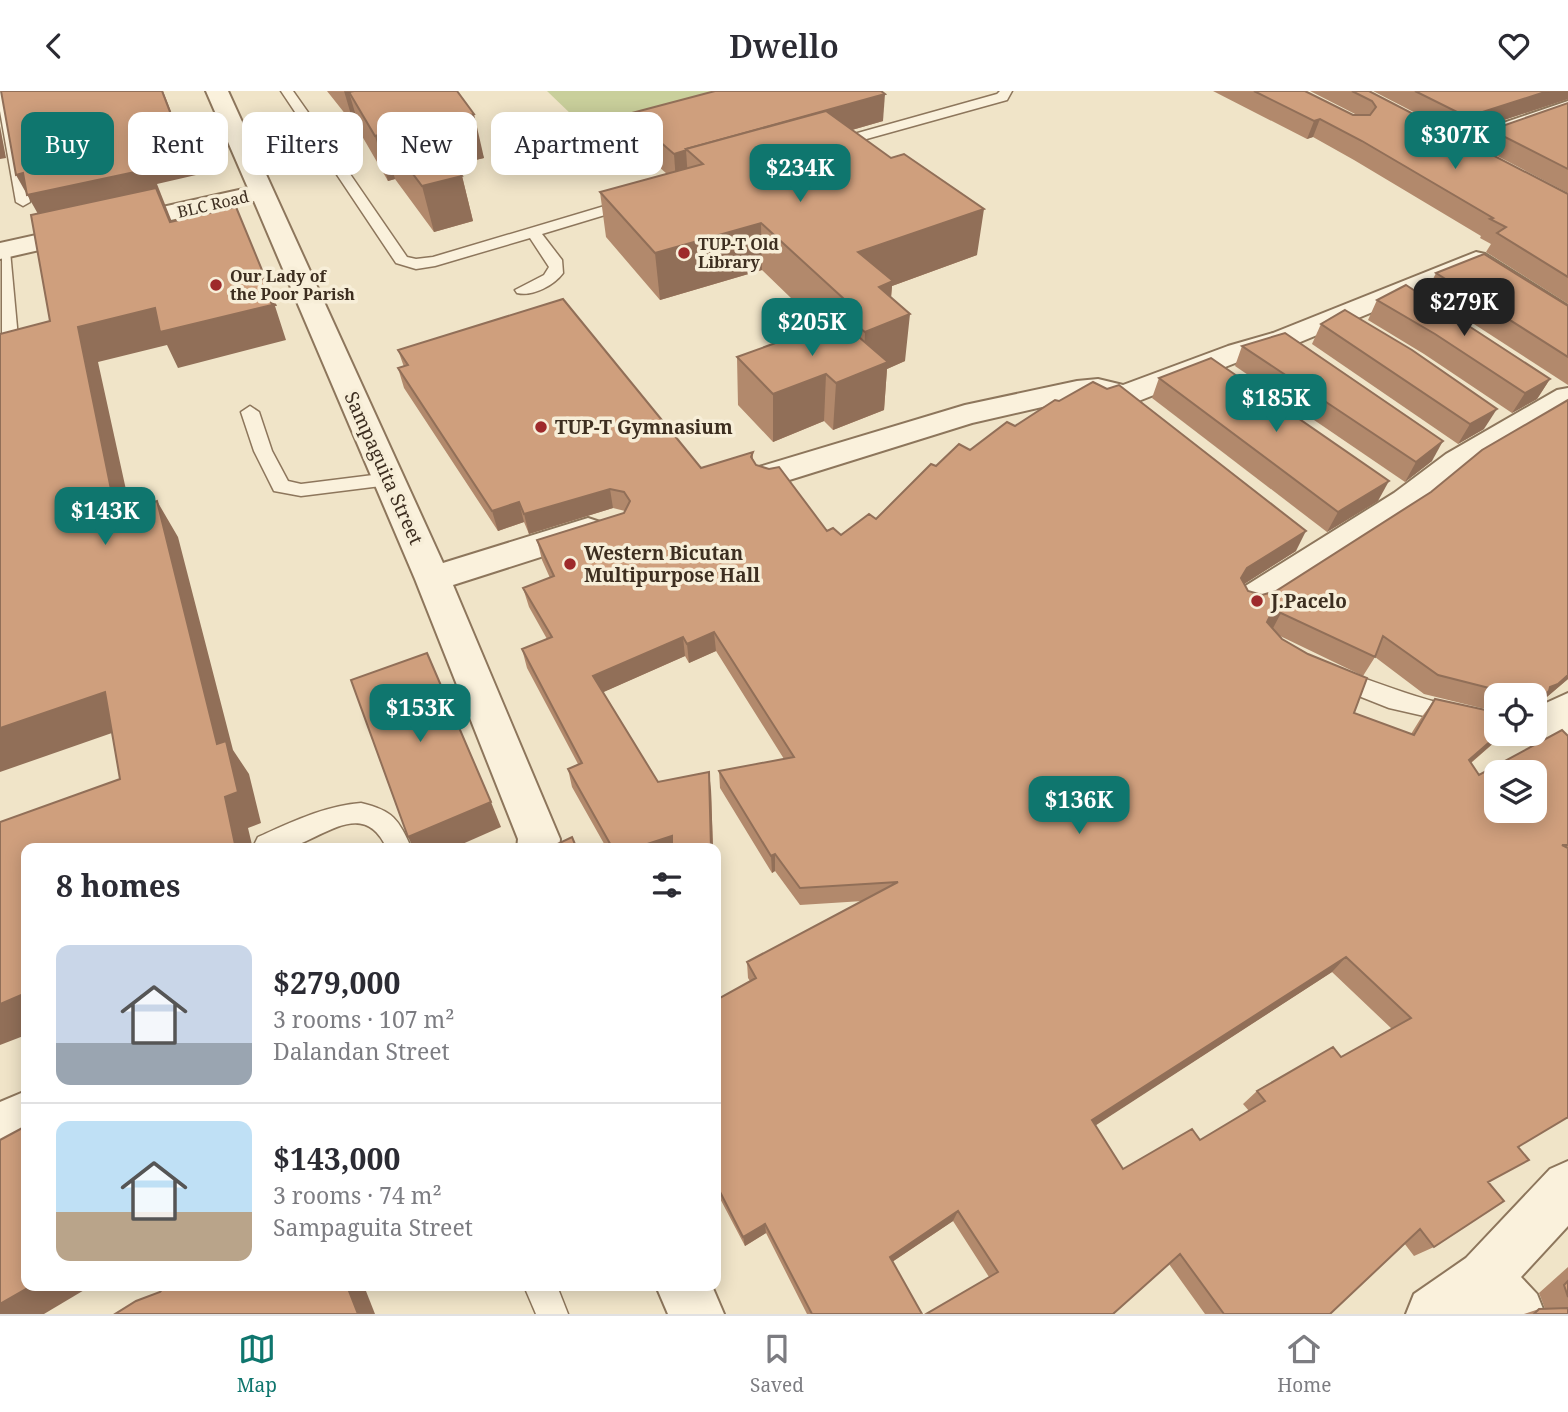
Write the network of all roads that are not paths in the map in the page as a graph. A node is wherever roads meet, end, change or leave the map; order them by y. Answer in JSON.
{"nodes":[{"id":1,"x":3,"y":91,"type":"edge"},
{"id":2,"x":217,"y":91,"type":"edge"},
{"id":3,"x":287,"y":91,"type":"edge"},
{"id":4,"x":1006,"y":91,"type":"edge"},
{"id":5,"x":1568,"y":108,"type":"edge"},
{"id":6,"x":302,"y":112,"type":"edge"},
{"id":7,"x":367,"y":128,"type":"edge"},
{"id":8,"x":363,"y":129,"type":"edge"},
{"id":9,"x":1434,"y":134,"type":"edge"},
{"id":10,"x":1458,"y":146,"type":"junction"},
{"id":11,"x":814,"y":150,"type":"edge"},
{"id":12,"x":1482,"y":159,"type":"edge"},
{"id":13,"x":344,"y":175,"type":"edge"},
{"id":14,"x":263,"y":193,"type":"junction"},
{"id":15,"x":653,"y":196,"type":"edge"},
{"id":16,"x":23,"y":202,"type":"edge"},
{"id":17,"x":532,"y":230,"type":"junction"},
{"id":18,"x":1,"y":251,"type":"edge"},
{"id":19,"x":523,"y":290,"type":"dead end"},
{"id":20,"x":1338,"y":317,"type":"junction"},
{"id":21,"x":1568,"y":318,"type":"edge"},
{"id":22,"x":1370,"y":336,"type":"edge"},
{"id":23,"x":10,"y":338,"type":"edge"},
{"id":24,"x":1556,"y":393,"type":"edge"},
{"id":25,"x":1125,"y":395,"type":"junction"},
{"id":26,"x":250,"y":412,"type":"dead end"},
{"id":27,"x":1156,"y":420,"type":"edge"},
{"id":28,"x":770,"y":475,"type":"edge"},
{"id":29,"x":389,"y":479,"type":"junction"},
{"id":30,"x":614,"y":522,"type":"edge"},
{"id":31,"x":433,"y":579,"type":"junction"},
{"id":32,"x":1252,"y":599,"type":"edge"},
{"id":33,"x":1310,"y":665,"type":"edge"},
{"id":34,"x":1484,"y":720,"type":"edge"},
{"id":35,"x":272,"y":843,"type":"edge"},
{"id":36,"x":398,"y":843,"type":"edge"},
{"id":37,"x":539,"y":843,"type":"edge"},
{"id":38,"x":21,"y":1118,"type":"edge"},
{"id":39,"x":0,"y":1129,"type":"edge"},
{"id":40,"x":1568,"y":1187,"type":"edge"},
{"id":41,"x":542,"y":1291,"type":"edge"},
{"id":42,"x":685,"y":1291,"type":"edge"},
{"id":43,"x":1501,"y":1296,"type":"edge"},
{"id":44,"x":552,"y":1314,"type":"edge"},
{"id":45,"x":696,"y":1314,"type":"edge"},
{"id":46,"x":1434,"y":1314,"type":"edge"}],
"edges":[{"from":1,"to":16,"type":"lane"},
{"from":2,"to":14,"type":"street","name":"Sampaguita Street"},
{"from":3,"to":6,"type":"lane"},
{"from":4,"to":11,"type":"lane"},
{"from":5,"to":10,"type":"street"},
{"from":7,"to":8,"type":"lane"},
{"from":9,"to":10,"type":"street"},
{"from":10,"to":12,"type":"street"},
{"from":13,"to":17,"type":"lane"},
{"from":14,"to":18,"type":"street","name":"BLC Road"},
{"from":14,"to":29,"type":"street","name":"Sampaguita Street"},
{"from":15,"to":17,"type":"lane"},
{"from":17,"to":19,"type":"lane"},
{"from":18,"to":23,"type":"lane"},
{"from":20,"to":21,"type":"street"},
{"from":20,"to":22,"type":"street"},
{"from":20,"to":25,"type":"street"},
{"from":24,"to":32,"type":"street"},
{"from":25,"to":27,"type":"street"},
{"from":25,"to":28,"type":"street"},
{"from":26,"to":29,"type":"lane"},
{"from":29,"to":31,"type":"street","name":"Sampaguita Street"},
{"from":30,"to":31,"type":"street"},
{"from":31,"to":37,"type":"street","name":"Sampaguita Street"},
{"from":33,"to":34,"type":"lane"},
{"from":35,"to":36,"type":"lane"},
{"from":38,"to":39,"type":"street"},
{"from":40,"to":43,"type":"street"},
{"from":41,"to":44,"type":"lane"},
{"from":42,"to":45,"type":"street"},
{"from":43,"to":46,"type":"street"}]}
